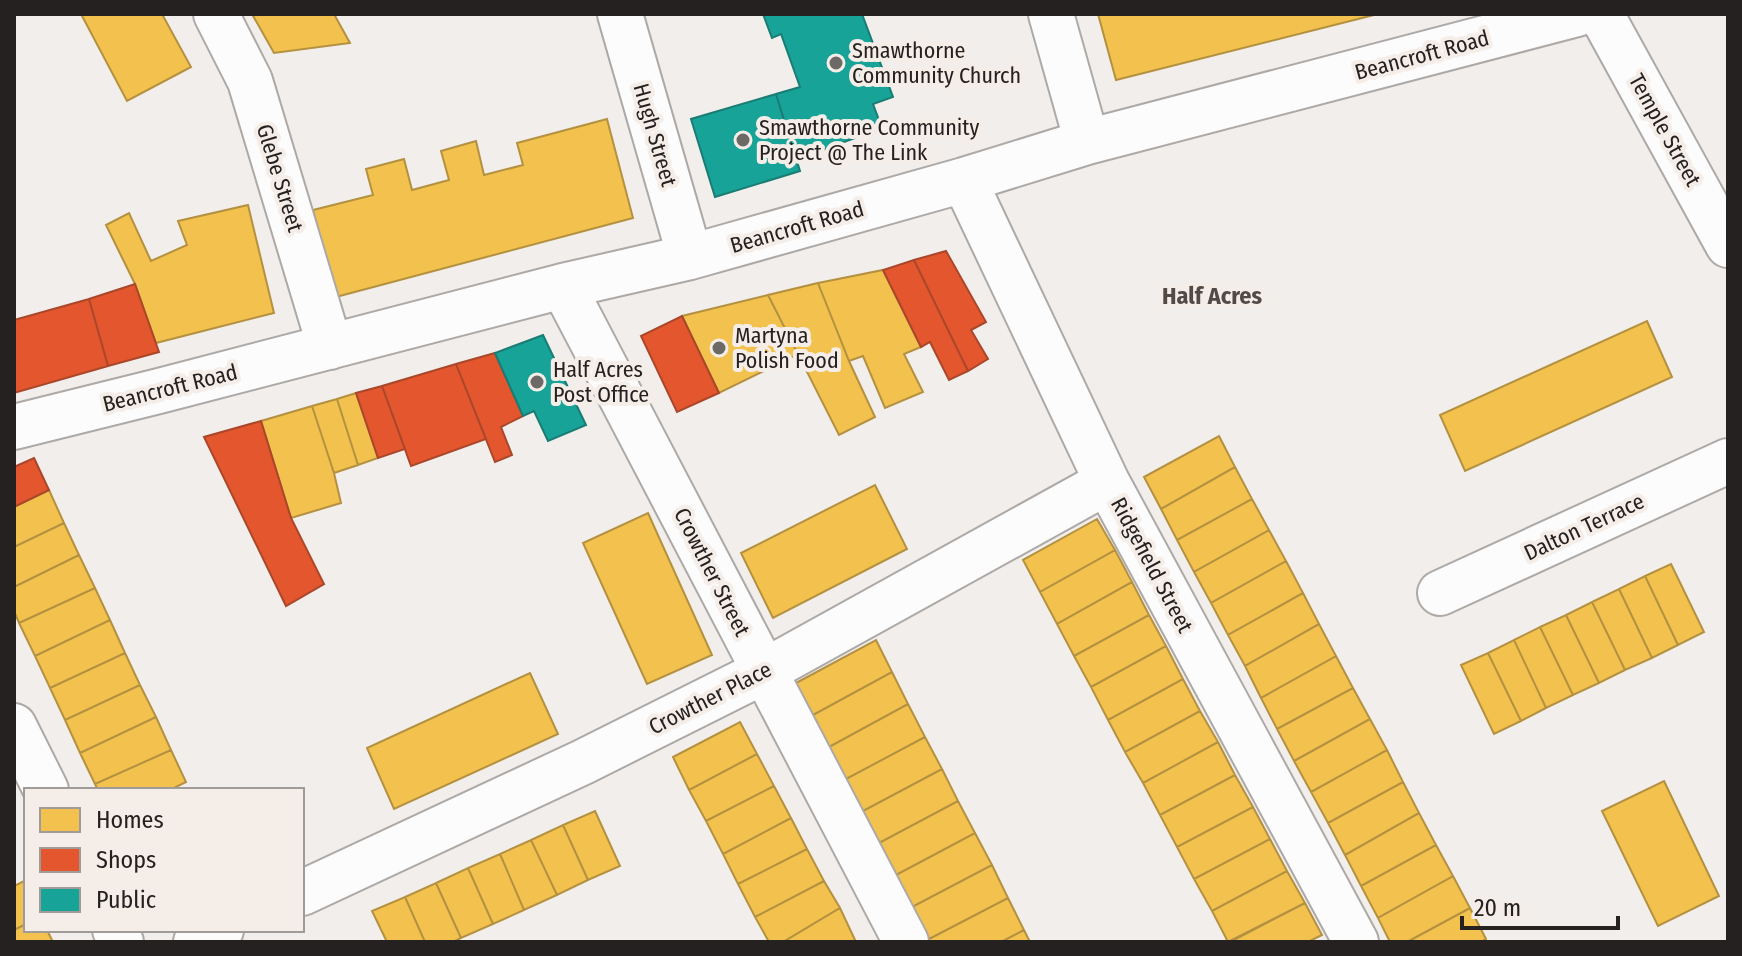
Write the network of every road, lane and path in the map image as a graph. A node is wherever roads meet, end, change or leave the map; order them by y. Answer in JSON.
{"nodes":[{"id":1,"x":216,"y":14,"type":"edge"},
{"id":2,"x":620,"y":14,"type":"edge"},
{"id":3,"x":1051,"y":14,"type":"edge"},
{"id":4,"x":1577,"y":14,"type":"edge"},
{"id":5,"x":1601,"y":14,"type":"edge"},
{"id":6,"x":1087,"y":142,"type":"junction"},
{"id":7,"x":964,"y":180,"type":"junction"},
{"id":8,"x":1728,"y":245,"type":"edge"},
{"id":9,"x":690,"y":257,"type":"junction"},
{"id":10,"x":563,"y":286,"type":"junction"},
{"id":11,"x":330,"y":347,"type":"junction"},
{"id":12,"x":14,"y":427,"type":"edge"},
{"id":13,"x":1728,"y":461,"type":"edge"},
{"id":14,"x":1107,"y":482,"type":"junction"},
{"id":15,"x":1440,"y":593,"type":"dead end"},
{"id":16,"x":763,"y":672,"type":"junction"},
{"id":17,"x":14,"y":726,"type":"edge"},
{"id":18,"x":45,"y":788,"type":"edge"},
{"id":19,"x":304,"y":892,"type":"edge"},
{"id":20,"x":217,"y":932,"type":"edge"},
{"id":21,"x":196,"y":942,"type":"edge"},
{"id":22,"x":906,"y":942,"type":"edge"},
{"id":23,"x":1356,"y":942,"type":"edge"}],
"edges":[{"from":1,"to":11,"type":"street","name":"Glebe Street"},
{"from":2,"to":9,"type":"street","name":"Hugh Street"},
{"from":3,"to":6,"type":"street"},
{"from":4,"to":6,"type":"street","name":"Beancroft Road"},
{"from":5,"to":8,"type":"street","name":"Temple Street"},
{"from":6,"to":7,"type":"street","name":"Beancroft Road"},
{"from":7,"to":9,"type":"street","name":"Beancroft Road"},
{"from":7,"to":14,"type":"street","name":"Ridgefield Street"},
{"from":9,"to":10,"type":"street","name":"Beancroft Road"},
{"from":10,"to":11,"type":"street","name":"Beancroft Road"},
{"from":10,"to":16,"type":"street","name":"Crowther Street"},
{"from":11,"to":12,"type":"street","name":"Beancroft Road"},
{"from":13,"to":15,"type":"street","name":"Dalton Terrace"},
{"from":14,"to":16,"type":"street","name":"Crowther Place"},
{"from":14,"to":23,"type":"street","name":"Ridgefield Street"},
{"from":16,"to":19,"type":"street","name":"Crowther Place"},
{"from":16,"to":22,"type":"street","name":"Crowther Street"},
{"from":17,"to":18,"type":"street"},
{"from":20,"to":21,"type":"street"}]}
